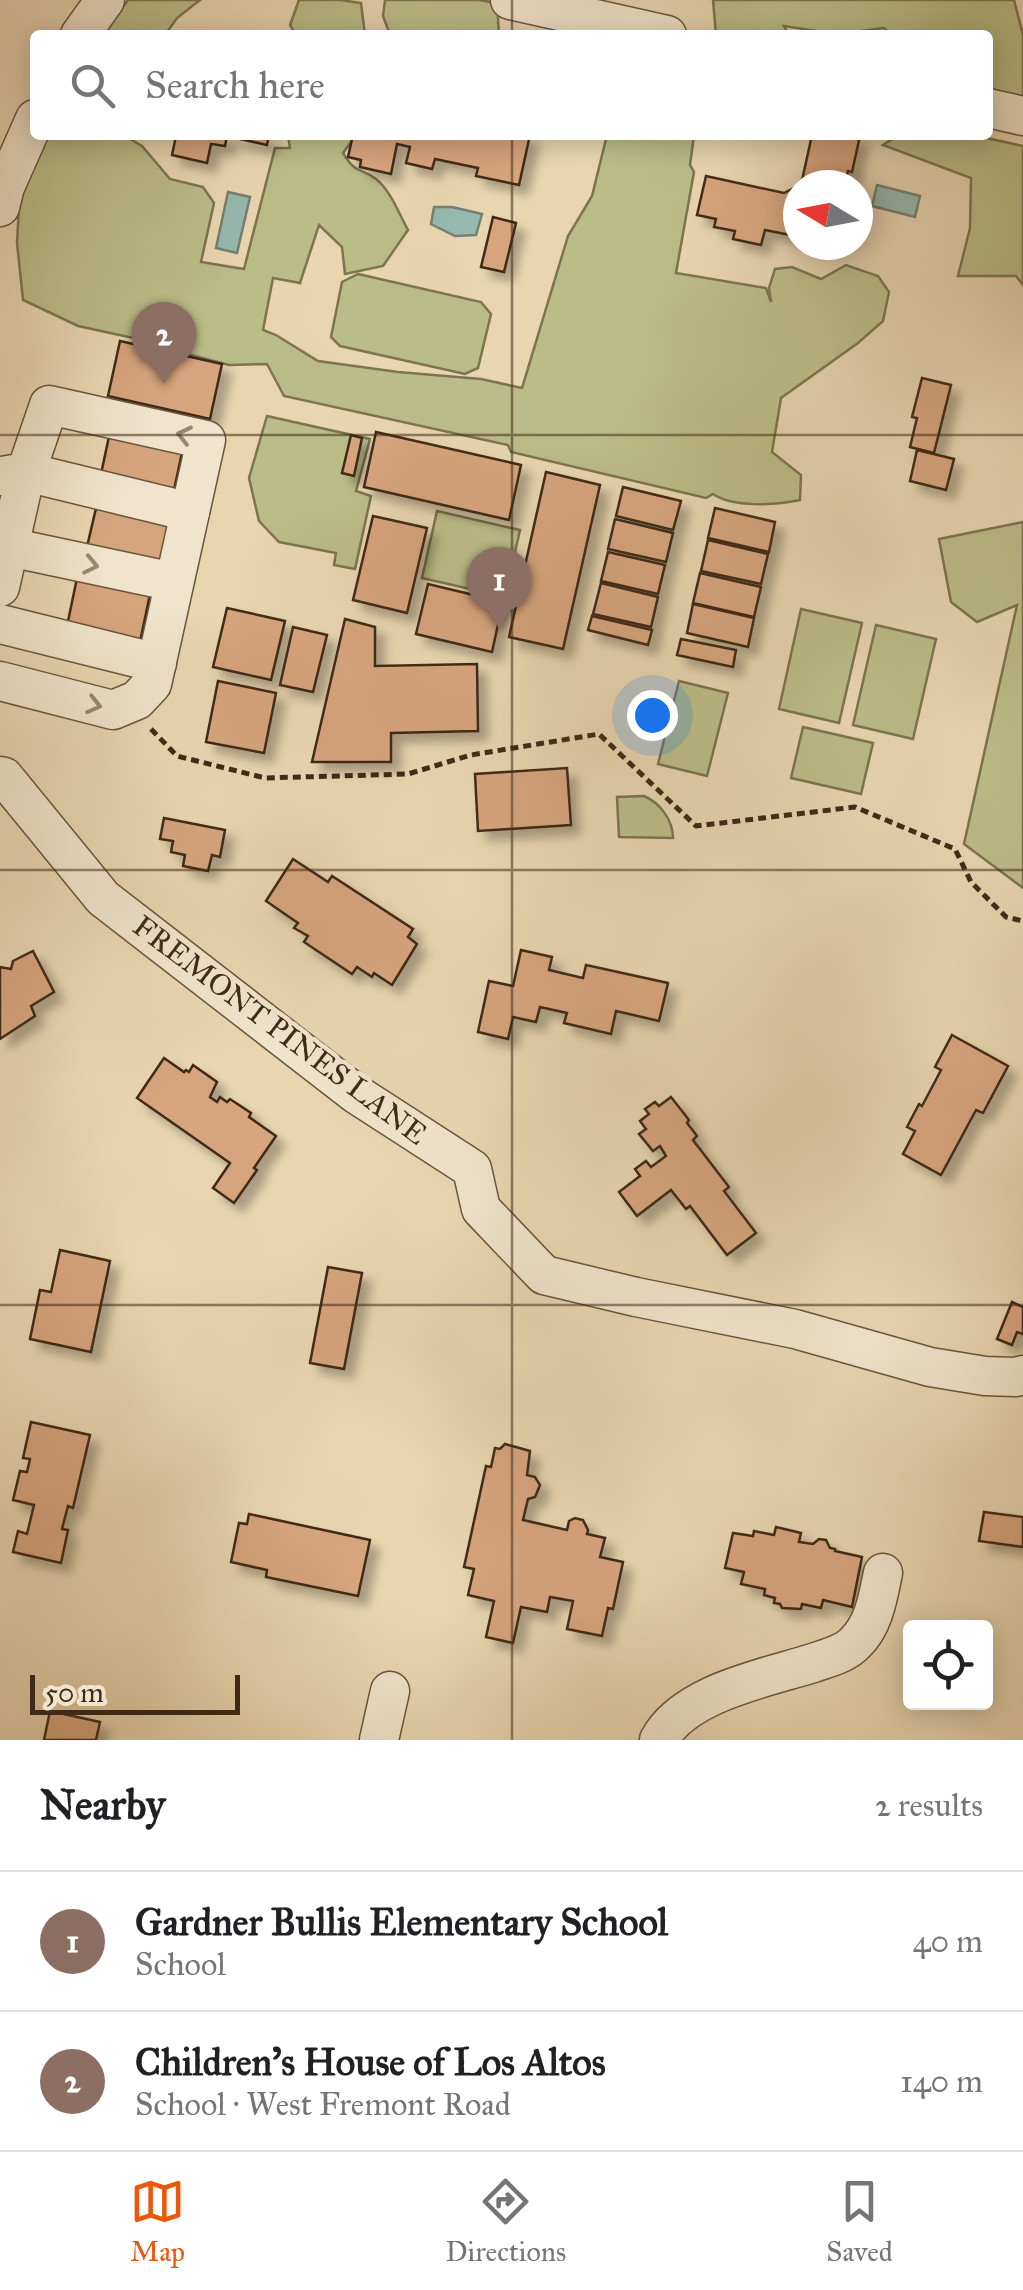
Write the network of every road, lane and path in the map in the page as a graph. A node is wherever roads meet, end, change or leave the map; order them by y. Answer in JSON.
{"nodes":[{"id":1,"x":105,"y":0,"type":"edge"},
{"id":2,"x":510,"y":0,"type":"edge"},
{"id":3,"x":84,"y":30,"type":"edge"},
{"id":4,"x":644,"y":30,"type":"edge"},
{"id":5,"x":993,"y":109,"type":"edge"},
{"id":6,"x":1023,"y":116,"type":"edge"},
{"id":7,"x":30,"y":130,"type":"edge"},
{"id":8,"x":0,"y":207,"type":"edge"},
{"id":9,"x":13,"y":474,"type":"edge"},
{"id":10,"x":190,"y":512,"type":"junction"},
{"id":11,"x":4,"y":544,"type":"edge"},
{"id":12,"x":174,"y":582,"type":"junction"},
{"id":13,"x":0,"y":587,"type":"edge"},
{"id":14,"x":0,"y":624,"type":"edge"},
{"id":15,"x":156,"y":663,"type":"junction"},
{"id":16,"x":0,"y":681,"type":"edge"},
{"id":17,"x":144,"y":720,"type":"dead end"},
{"id":18,"x":0,"y":776,"type":"edge"},
{"id":19,"x":1023,"y":920,"type":"edge"},
{"id":20,"x":1023,"y":1375,"type":"edge"},
{"id":21,"x":883,"y":1573,"type":"dead end"},
{"id":22,"x":390,"y":1691,"type":"dead end"},
{"id":23,"x":380,"y":1740,"type":"edge"},
{"id":24,"x":659,"y":1740,"type":"edge"}],
"edges":[{"from":1,"to":3,"type":"street"},
{"from":2,"to":4,"type":"street"},
{"from":5,"to":6,"type":"street"},
{"from":7,"to":8,"type":"street"},
{"from":9,"to":10,"type":"street"},
{"from":10,"to":9,"type":"street","one_way":true},
{"from":9,"to":11,"type":"street"},
{"from":10,"to":12,"type":"street"},
{"from":11,"to":12,"type":"street","one_way":true},
{"from":11,"to":13,"type":"street"},
{"from":12,"to":15,"type":"street"},
{"from":14,"to":15,"type":"street"},
{"from":16,"to":15,"type":"street","one_way":true},
{"from":17,"to":19,"type":"path"},
{"from":18,"to":20,"type":"street","name":"FREMONT PINES LANE"},
{"from":21,"to":24,"type":"street"},
{"from":22,"to":23,"type":"street"}]}
